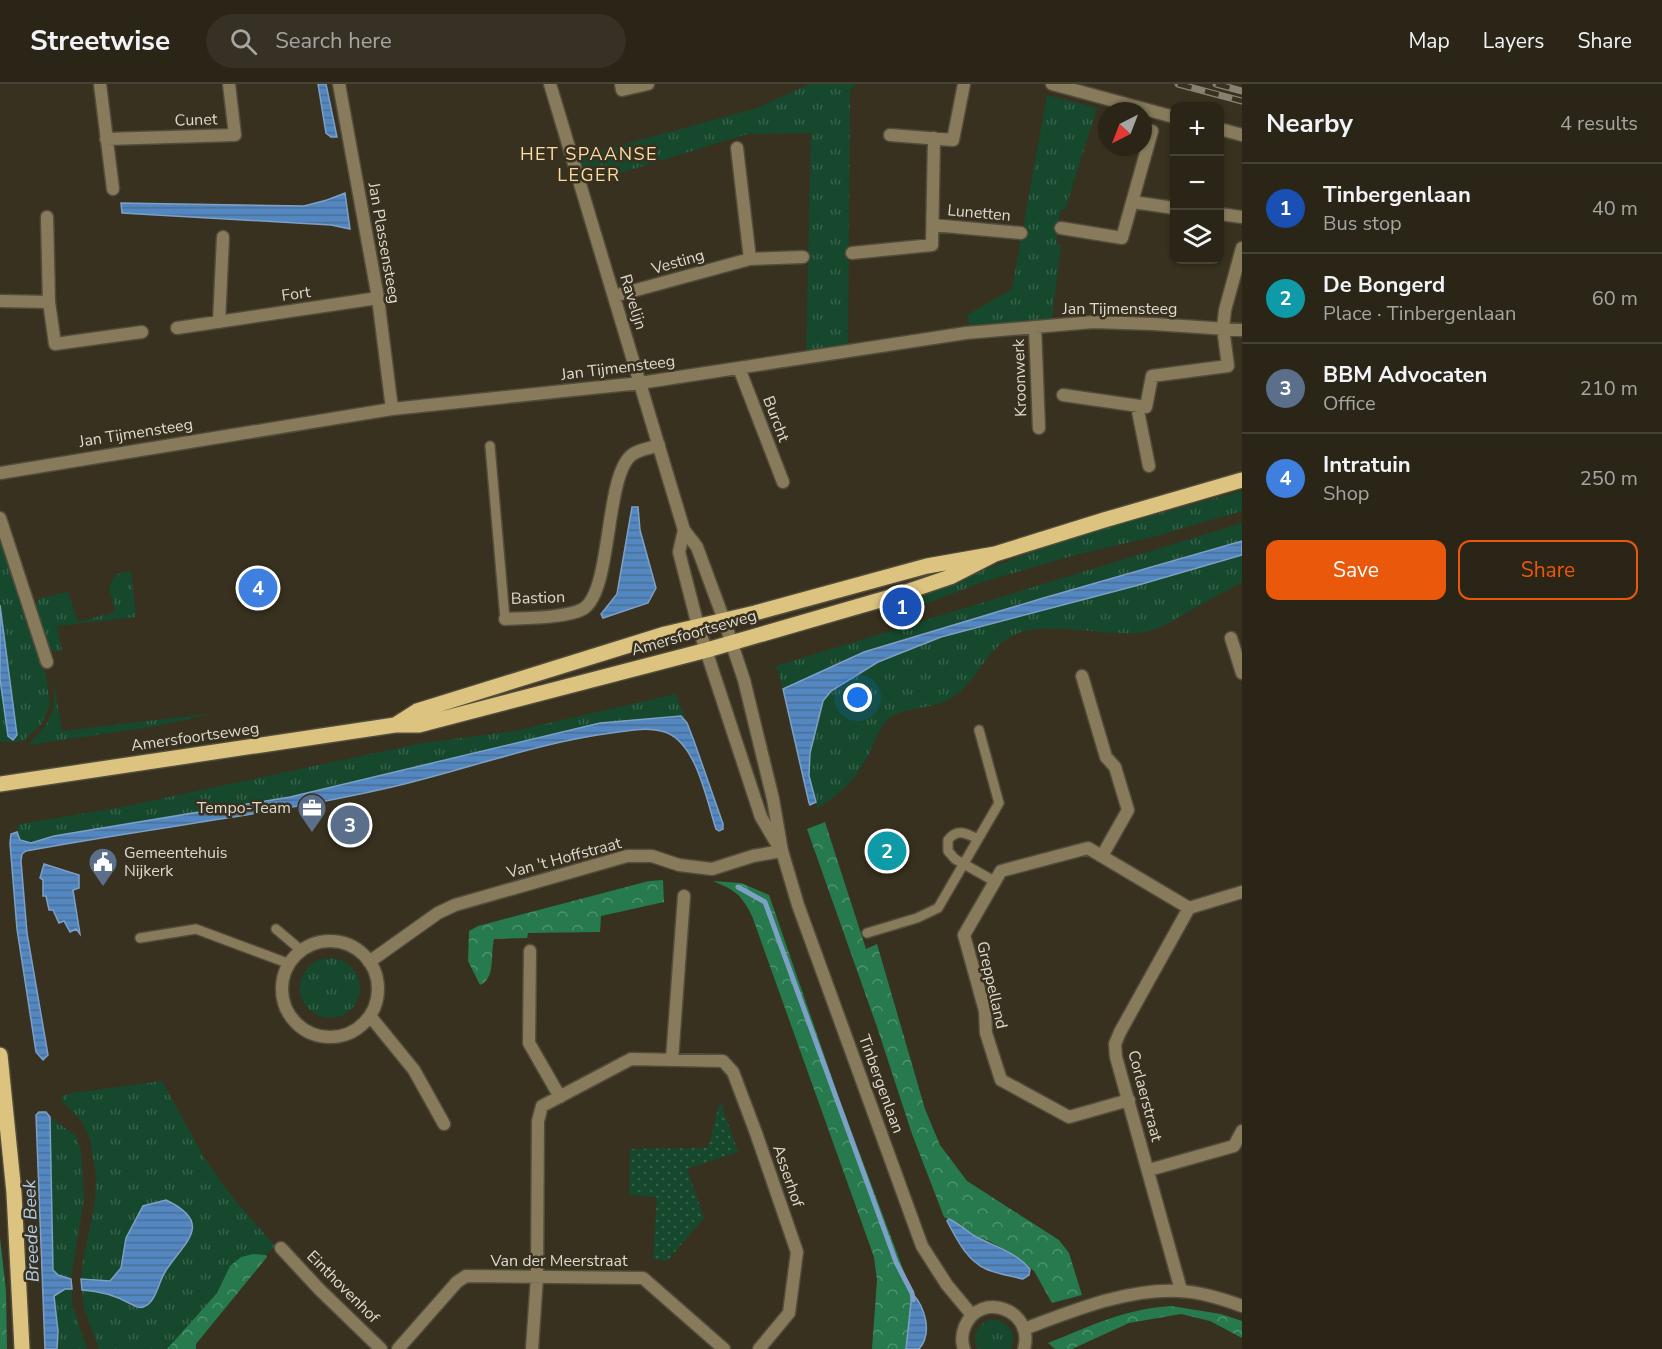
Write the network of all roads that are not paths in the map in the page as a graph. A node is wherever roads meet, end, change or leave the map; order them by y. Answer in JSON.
{"nodes":[{"id":1,"x":100,"y":84,"type":"edge"},
{"id":2,"x":229,"y":84,"type":"edge"},
{"id":3,"x":339,"y":84,"type":"edge"},
{"id":4,"x":550,"y":84,"type":"edge"},
{"id":5,"x":621,"y":84,"type":"edge"},
{"id":6,"x":648,"y":84,"type":"edge"},
{"id":7,"x":964,"y":84,"type":"edge"},
{"id":8,"x":1052,"y":84,"type":"edge"},
{"id":9,"x":1170,"y":116,"type":"edge"},
{"id":10,"x":1224,"y":130,"type":"edge"},
{"id":11,"x":890,"y":135,"type":"dead end"},
{"id":12,"x":1242,"y":135,"type":"edge"},
{"id":13,"x":934,"y":138,"type":"junction"},
{"id":14,"x":106,"y":139,"type":"junction"},
{"id":15,"x":737,"y":148,"type":"dead end"},
{"id":16,"x":1145,"y":156,"type":"edge"},
{"id":17,"x":113,"y":189,"type":"dead end"},
{"id":18,"x":1133,"y":202,"type":"junction"},
{"id":19,"x":1170,"y":207,"type":"edge"},
{"id":20,"x":1224,"y":214,"type":"edge"},
{"id":21,"x":1242,"y":216,"type":"edge"},
{"id":22,"x":47,"y":217,"type":"dead end"},
{"id":23,"x":933,"y":225,"type":"junction"},
{"id":24,"x":1061,"y":228,"type":"dead end"},
{"id":25,"x":1021,"y":233,"type":"dead end"},
{"id":26,"x":223,"y":237,"type":"dead end"},
{"id":27,"x":1242,"y":248,"type":"edge"},
{"id":28,"x":852,"y":253,"type":"dead end"},
{"id":29,"x":803,"y":257,"type":"dead end"},
{"id":30,"x":750,"y":258,"type":"junction"},
{"id":31,"x":614,"y":296,"type":"junction"},
{"id":32,"x":378,"y":298,"type":"junction"},
{"id":33,"x":0,"y":301,"type":"edge"},
{"id":34,"x":49,"y":302,"type":"junction"},
{"id":35,"x":219,"y":322,"type":"junction"},
{"id":36,"x":1035,"y":327,"type":"junction"},
{"id":37,"x":177,"y":328,"type":"dead end"},
{"id":38,"x":1223,"y":328,"type":"junction"},
{"id":39,"x":1242,"y":330,"type":"edge"},
{"id":40,"x":142,"y":332,"type":"dead end"},
{"id":41,"x":739,"y":368,"type":"junction"},
{"id":42,"x":640,"y":383,"type":"junction"},
{"id":43,"x":1063,"y":395,"type":"dead end"},
{"id":44,"x":1137,"y":405,"type":"junction"},
{"id":45,"x":392,"y":409,"type":"junction"},
{"id":46,"x":1039,"y":428,"type":"dead end"},
{"id":47,"x":490,"y":446,"type":"dead end"},
{"id":48,"x":660,"y":446,"type":"junction"},
{"id":49,"x":1149,"y":466,"type":"dead end"},
{"id":50,"x":0,"y":473,"type":"edge"},
{"id":51,"x":1242,"y":480,"type":"edge"},
{"id":52,"x":783,"y":482,"type":"dead end"},
{"id":53,"x":0,"y":518,"type":"edge"},
{"id":54,"x":684,"y":530,"type":"junction"},
{"id":55,"x":995,"y":554,"type":"junction"},
{"id":56,"x":505,"y":619,"type":"joint"},
{"id":57,"x":724,"y":620,"type":"junction"},
{"id":58,"x":698,"y":626,"type":"junction"},
{"id":59,"x":1231,"y":638,"type":"dead end"},
{"id":60,"x":731,"y":642,"type":"junction"},
{"id":61,"x":708,"y":650,"type":"junction"},
{"id":62,"x":46,"y":662,"type":"dead end"},
{"id":63,"x":1242,"y":673,"type":"edge"},
{"id":64,"x":1082,"y":676,"type":"dead end"},
{"id":65,"x":395,"y":725,"type":"junction"},
{"id":66,"x":979,"y":730,"type":"dead end"},
{"id":67,"x":0,"y":784,"type":"edge"},
{"id":68,"x":978,"y":839,"type":"junction"},
{"id":69,"x":782,"y":851,"type":"junction"},
{"id":70,"x":1102,"y":856,"type":"junction"},
{"id":71,"x":963,"y":864,"type":"junction"},
{"id":72,"x":994,"y":881,"type":"junction"},
{"id":73,"x":1242,"y":892,"type":"edge"},
{"id":74,"x":684,"y":896,"type":"dead end"},
{"id":75,"x":1189,"y":908,"type":"junction"},
{"id":76,"x":276,"y":928,"type":"dead end"},
{"id":77,"x":867,"y":933,"type":"dead end"},
{"id":78,"x":140,"y":938,"type":"dead end"},
{"id":79,"x":302,"y":951,"type":"junction"},
{"id":80,"x":530,"y":951,"type":"dead end"},
{"id":81,"x":369,"y":962,"type":"junction"},
{"id":82,"x":288,"y":969,"type":"junction"},
{"id":83,"x":370,"y":1016,"type":"junction"},
{"id":84,"x":0,"y":1055,"type":"edge"},
{"id":85,"x":672,"y":1060,"type":"junction"},
{"id":86,"x":560,"y":1096,"type":"junction"},
{"id":87,"x":1129,"y":1100,"type":"junction"},
{"id":88,"x":2,"y":1105,"type":"edge"},
{"id":89,"x":444,"y":1124,"type":"dead end"},
{"id":90,"x":1242,"y":1131,"type":"edge"},
{"id":91,"x":1149,"y":1170,"type":"junction"},
{"id":92,"x":281,"y":1248,"type":"dead end"},
{"id":93,"x":537,"y":1277,"type":"junction"},
{"id":94,"x":1181,"y":1290,"type":"junction"},
{"id":95,"x":1242,"y":1306,"type":"edge"},
{"id":96,"x":972,"y":1315,"type":"junction"},
{"id":97,"x":1024,"y":1329,"type":"junction"},
{"id":98,"x":22,"y":1349,"type":"edge"},
{"id":99,"x":381,"y":1349,"type":"edge"},
{"id":100,"x":398,"y":1349,"type":"edge"},
{"id":101,"x":532,"y":1349,"type":"edge"},
{"id":102,"x":724,"y":1349,"type":"edge"},
{"id":103,"x":759,"y":1349,"type":"edge"},
{"id":104,"x":964,"y":1349,"type":"edge"},
{"id":105,"x":1024,"y":1349,"type":"edge"}],
"edges":[{"from":1,"to":14,"type":"street"},
{"from":2,"to":14,"type":"street","name":"Cunet"},
{"from":3,"to":32,"type":"street","name":"Jan Plassensteeg"},
{"from":4,"to":31,"type":"street","name":"Ravelijn"},
{"from":5,"to":6,"type":"street"},
{"from":7,"to":13,"type":"street"},
{"from":8,"to":9,"type":"street"},
{"from":10,"to":12,"type":"street"},
{"from":11,"to":13,"type":"street"},
{"from":13,"to":23,"type":"street","name":"Lunetten"},
{"from":14,"to":17,"type":"street"},
{"from":15,"to":30,"type":"street"},
{"from":16,"to":18,"type":"street"},
{"from":18,"to":19,"type":"street"},
{"from":18,"to":24,"type":"street"},
{"from":20,"to":21,"type":"street"},
{"from":22,"to":34,"type":"street"},
{"from":23,"to":25,"type":"street","name":"Lunetten"},
{"from":23,"to":28,"type":"street","name":"Lunetten"},
{"from":26,"to":35,"type":"street"},
{"from":27,"to":38,"type":"street"},
{"from":29,"to":30,"type":"street","name":"Vesting"},
{"from":30,"to":31,"type":"street","name":"Vesting"},
{"from":31,"to":42,"type":"street","name":"Ravelijn"},
{"from":32,"to":35,"type":"street","name":"Fort"},
{"from":32,"to":45,"type":"street","name":"Jan Plassensteeg"},
{"from":33,"to":34,"type":"street"},
{"from":34,"to":40,"type":"street"},
{"from":35,"to":37,"type":"street","name":"Fort"},
{"from":36,"to":38,"type":"street","name":"Jan Tijmensteeg"},
{"from":36,"to":41,"type":"street","name":"Jan Tijmensteeg"},
{"from":36,"to":46,"type":"street","name":"Kroonwerk"},
{"from":38,"to":39,"type":"street","name":"Jan Tijmensteeg"},
{"from":38,"to":44,"type":"street"},
{"from":41,"to":42,"type":"street","name":"Jan Tijmensteeg"},
{"from":41,"to":52,"type":"street","name":"Burcht"},
{"from":42,"to":45,"type":"street","name":"Jan Tijmensteeg"},
{"from":42,"to":48,"type":"street","name":"Ravelijn"},
{"from":43,"to":44,"type":"street"},
{"from":44,"to":49,"type":"street"},
{"from":45,"to":50,"type":"street","name":"Jan Tijmensteeg"},
{"from":47,"to":56,"type":"lane","name":"Bastion"},
{"from":48,"to":54,"type":"street","name":"Ravelijn"},
{"from":48,"to":56,"type":"street","name":"Bastion"},
{"from":51,"to":55,"type":"main road","name":"Amersfoortseweg"},
{"from":53,"to":62,"type":"street"},
{"from":54,"to":57,"type":"street","name":"Ravelijn"},
{"from":54,"to":58,"type":"street","name":"Ravelijn"},
{"from":55,"to":57,"type":"main road","name":"Amersfoortseweg"},
{"from":55,"to":60,"type":"main road","name":"Amersfoortseweg"},
{"from":57,"to":58,"type":"main road","name":"Amersfoortseweg"},
{"from":57,"to":60,"type":"street","name":"Ravelijn"},
{"from":58,"to":61,"type":"street","name":"Ravelijn"},
{"from":58,"to":65,"type":"main road","name":"Amersfoortseweg"},
{"from":59,"to":63,"type":"street"},
{"from":60,"to":61,"type":"main road","name":"Amersfoortseweg"},
{"from":60,"to":69,"type":"street","name":"Tinbergenlaan"},
{"from":61,"to":65,"type":"main road","name":"Amersfoortseweg"},
{"from":61,"to":69,"type":"street","name":"Tinbergenlaan"},
{"from":64,"to":70,"type":"street"},
{"from":65,"to":67,"type":"main road","name":"Amersfoortseweg"},
{"from":66,"to":68,"type":"lane"},
{"from":68,"to":71,"type":"lane"},
{"from":68,"to":71,"type":"lane"},
{"from":69,"to":81,"type":"street","name":"Van 't Hoffstraat"},
{"from":69,"to":96,"type":"street","name":"Tinbergenlaan"},
{"from":70,"to":72,"type":"street","name":"Greppelland"},
{"from":70,"to":75,"type":"street","name":"Greppelland"},
{"from":71,"to":72,"type":"lane"},
{"from":71,"to":77,"type":"lane"},
{"from":72,"to":87,"type":"street","name":"Greppelland"},
{"from":73,"to":75,"type":"street"},
{"from":74,"to":85,"type":"street"},
{"from":75,"to":87,"type":"street","name":"Corlaerstraat"},
{"from":76,"to":79,"type":"lane"},
{"from":78,"to":82,"type":"lane"},
{"from":79,"to":81,"type":"street"},
{"from":79,"to":82,"type":"street"},
{"from":80,"to":86,"type":"street"},
{"from":81,"to":83,"type":"street"},
{"from":82,"to":83,"type":"street"},
{"from":83,"to":89,"type":"street"},
{"from":84,"to":88,"type":"main road"},
{"from":85,"to":86,"type":"street","name":"Asserhof"},
{"from":85,"to":103,"type":"street","name":"Asserhof"},
{"from":86,"to":93,"type":"street","name":"Asserhof"},
{"from":87,"to":91,"type":"street","name":"Corlaerstraat"},
{"from":88,"to":98,"type":"main road"},
{"from":90,"to":91,"type":"street"},
{"from":91,"to":94,"type":"street","name":"Corlaerstraat"},
{"from":92,"to":99,"type":"street","name":"Einthovenhof"},
{"from":93,"to":100,"type":"street","name":"Van der Meerstraat"},
{"from":93,"to":101,"type":"street","name":"Asserhof"},
{"from":93,"to":102,"type":"street","name":"Van der Meerstraat"},
{"from":94,"to":95,"type":"street"},
{"from":94,"to":97,"type":"street"},
{"from":96,"to":97,"type":"street"},
{"from":96,"to":104,"type":"street"},
{"from":97,"to":105,"type":"street"}]}
